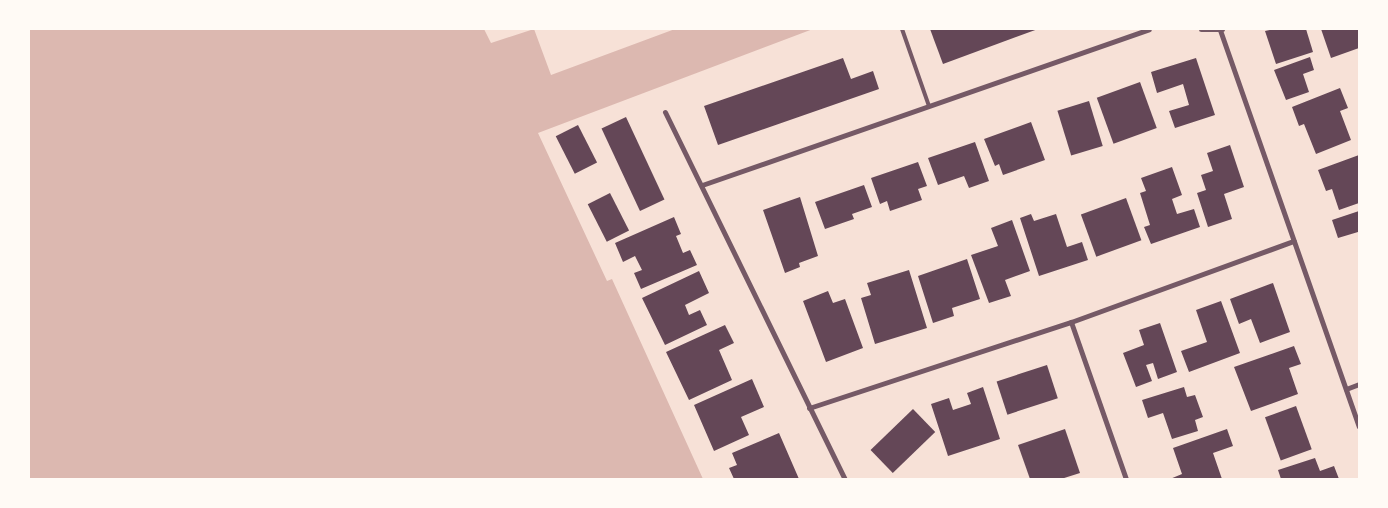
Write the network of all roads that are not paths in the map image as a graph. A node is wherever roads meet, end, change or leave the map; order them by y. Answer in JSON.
{"nodes":[{"id":1,"x":902,"y":29,"type":"edge"},
{"id":2,"x":1150,"y":29,"type":"edge"},
{"id":3,"x":1201,"y":29,"type":"edge"},
{"id":4,"x":1221,"y":29,"type":"edge"},
{"id":5,"x":929,"y":106,"type":"junction"},
{"id":6,"x":665,"y":112,"type":"dead end"},
{"id":7,"x":702,"y":184,"type":"junction"},
{"id":8,"x":1294,"y":241,"type":"junction"},
{"id":9,"x":1070,"y":322,"type":"junction"},
{"id":10,"x":1359,"y":384,"type":"edge"},
{"id":11,"x":1346,"y":389,"type":"junction"},
{"id":12,"x":809,"y":408,"type":"junction"},
{"id":13,"x":1358,"y":423,"type":"edge"},
{"id":14,"x":845,"y":479,"type":"edge"},
{"id":15,"x":1126,"y":479,"type":"edge"}],
"edges":[{"from":1,"to":5,"type":"lane"},
{"from":2,"to":5,"type":"street"},
{"from":3,"to":4,"type":"street"},
{"from":4,"to":8,"type":"street"},
{"from":5,"to":7,"type":"street"},
{"from":6,"to":7,"type":"street"},
{"from":7,"to":12,"type":"street"},
{"from":8,"to":9,"type":"street"},
{"from":8,"to":11,"type":"street"},
{"from":9,"to":12,"type":"street"},
{"from":9,"to":15,"type":"street"},
{"from":10,"to":11,"type":"street"},
{"from":11,"to":13,"type":"street"},
{"from":12,"to":14,"type":"street"}]}
